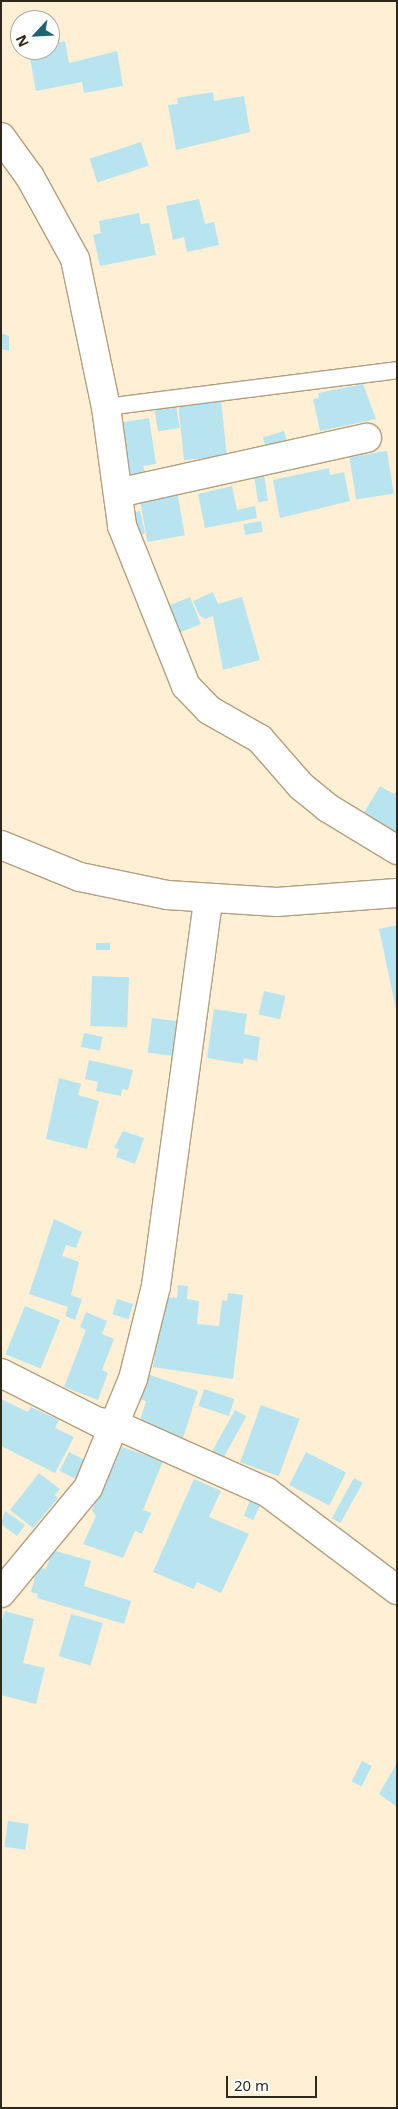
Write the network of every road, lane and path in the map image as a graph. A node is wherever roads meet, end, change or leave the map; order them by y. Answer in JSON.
{"nodes":[{"id":1,"x":1,"y":137,"type":"edge"},
{"id":2,"x":397,"y":370,"type":"edge"},
{"id":3,"x":106,"y":407,"type":"junction"},
{"id":4,"x":367,"y":438,"type":"dead end"},
{"id":5,"x":118,"y":493,"type":"junction"},
{"id":6,"x":1,"y":846,"type":"edge"},
{"id":7,"x":397,"y":850,"type":"edge"},
{"id":8,"x":397,"y":893,"type":"edge"},
{"id":9,"x":208,"y":899,"type":"junction"},
{"id":10,"x":1,"y":1373,"type":"edge"},
{"id":11,"x":114,"y":1424,"type":"junction"},
{"id":12,"x":397,"y":1590,"type":"edge"},
{"id":13,"x":1,"y":1593,"type":"edge"}],
"edges":[{"from":1,"to":3,"type":"street"},
{"from":2,"to":3,"type":"lane"},
{"from":3,"to":5,"type":"street"},
{"from":4,"to":5,"type":"street"},
{"from":5,"to":7,"type":"street"},
{"from":6,"to":9,"type":"street"},
{"from":8,"to":9,"type":"street"},
{"from":9,"to":11,"type":"street"},
{"from":10,"to":11,"type":"street"},
{"from":11,"to":12,"type":"street"},
{"from":11,"to":13,"type":"street"}]}
